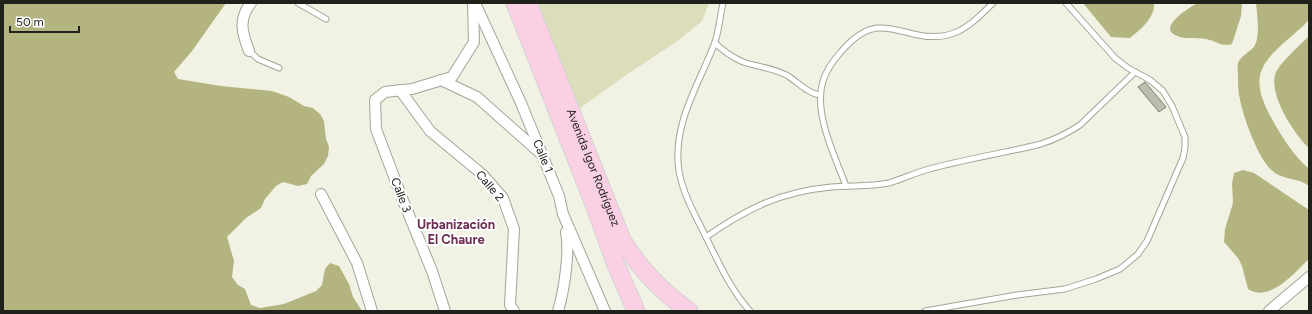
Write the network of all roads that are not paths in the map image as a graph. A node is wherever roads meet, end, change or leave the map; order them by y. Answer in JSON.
{"nodes":[{"id":1,"x":251,"y":3,"type":"edge"},
{"id":2,"x":298,"y":3,"type":"edge"},
{"id":3,"x":474,"y":3,"type":"edge"},
{"id":4,"x":515,"y":3,"type":"edge"},
{"id":5,"x":528,"y":3,"type":"edge"},
{"id":6,"x":723,"y":3,"type":"edge"},
{"id":7,"x":993,"y":3,"type":"edge"},
{"id":8,"x":1066,"y":3,"type":"edge"},
{"id":9,"x":326,"y":19,"type":"dead end"},
{"id":10,"x":715,"y":43,"type":"junction"},
{"id":11,"x":249,"y":51,"type":"joint"},
{"id":12,"x":279,"y":68,"type":"dead end"},
{"id":13,"x":1135,"y":72,"type":"junction"},
{"id":14,"x":441,"y":80,"type":"junction"},
{"id":15,"x":400,"y":90,"type":"junction"},
{"id":16,"x":820,"y":95,"type":"junction"},
{"id":17,"x":542,"y":154,"type":"junction"},
{"id":18,"x":846,"y":186,"type":"junction"},
{"id":19,"x":321,"y":194,"type":"dead end"},
{"id":20,"x":563,"y":214,"type":"junction"},
{"id":21,"x":706,"y":237,"type":"junction"},
{"id":22,"x":1309,"y":277,"type":"edge"},
{"id":23,"x":372,"y":311,"type":"edge"},
{"id":24,"x":446,"y":311,"type":"edge"},
{"id":25,"x":514,"y":311,"type":"edge"},
{"id":26,"x":558,"y":311,"type":"edge"},
{"id":27,"x":605,"y":311,"type":"edge"},
{"id":28,"x":636,"y":311,"type":"edge"},
{"id":29,"x":689,"y":311,"type":"edge"},
{"id":30,"x":750,"y":311,"type":"edge"},
{"id":31,"x":925,"y":311,"type":"edge"},
{"id":32,"x":1269,"y":311,"type":"edge"}],
"edges":[{"from":1,"to":11,"type":"street"},
{"from":2,"to":9,"type":"lane"},
{"from":3,"to":14,"type":"street"},
{"from":3,"to":17,"type":"street","name":"Calle 1"},
{"from":4,"to":28,"type":"highway","name":"Avenida Igor Rodríguez"},
{"from":5,"to":29,"type":"highway","name":"Avenida Igor Rodríguez"},
{"from":6,"to":10,"type":"lane"},
{"from":7,"to":16,"type":"lane"},
{"from":8,"to":13,"type":"lane"},
{"from":10,"to":16,"type":"lane"},
{"from":10,"to":21,"type":"lane"},
{"from":11,"to":12,"type":"lane"},
{"from":13,"to":18,"type":"lane"},
{"from":13,"to":31,"type":"lane"},
{"from":14,"to":15,"type":"street"},
{"from":14,"to":17,"type":"street"},
{"from":15,"to":24,"type":"street","name":"Calle 3"},
{"from":15,"to":25,"type":"street","name":"Calle 2"},
{"from":16,"to":18,"type":"lane"},
{"from":17,"to":20,"type":"street","name":"Calle 1"},
{"from":18,"to":21,"type":"lane"},
{"from":19,"to":23,"type":"street"},
{"from":20,"to":26,"type":"street"},
{"from":20,"to":27,"type":"street","name":"Calle 1"},
{"from":21,"to":30,"type":"lane"},
{"from":22,"to":32,"type":"street"}]}
